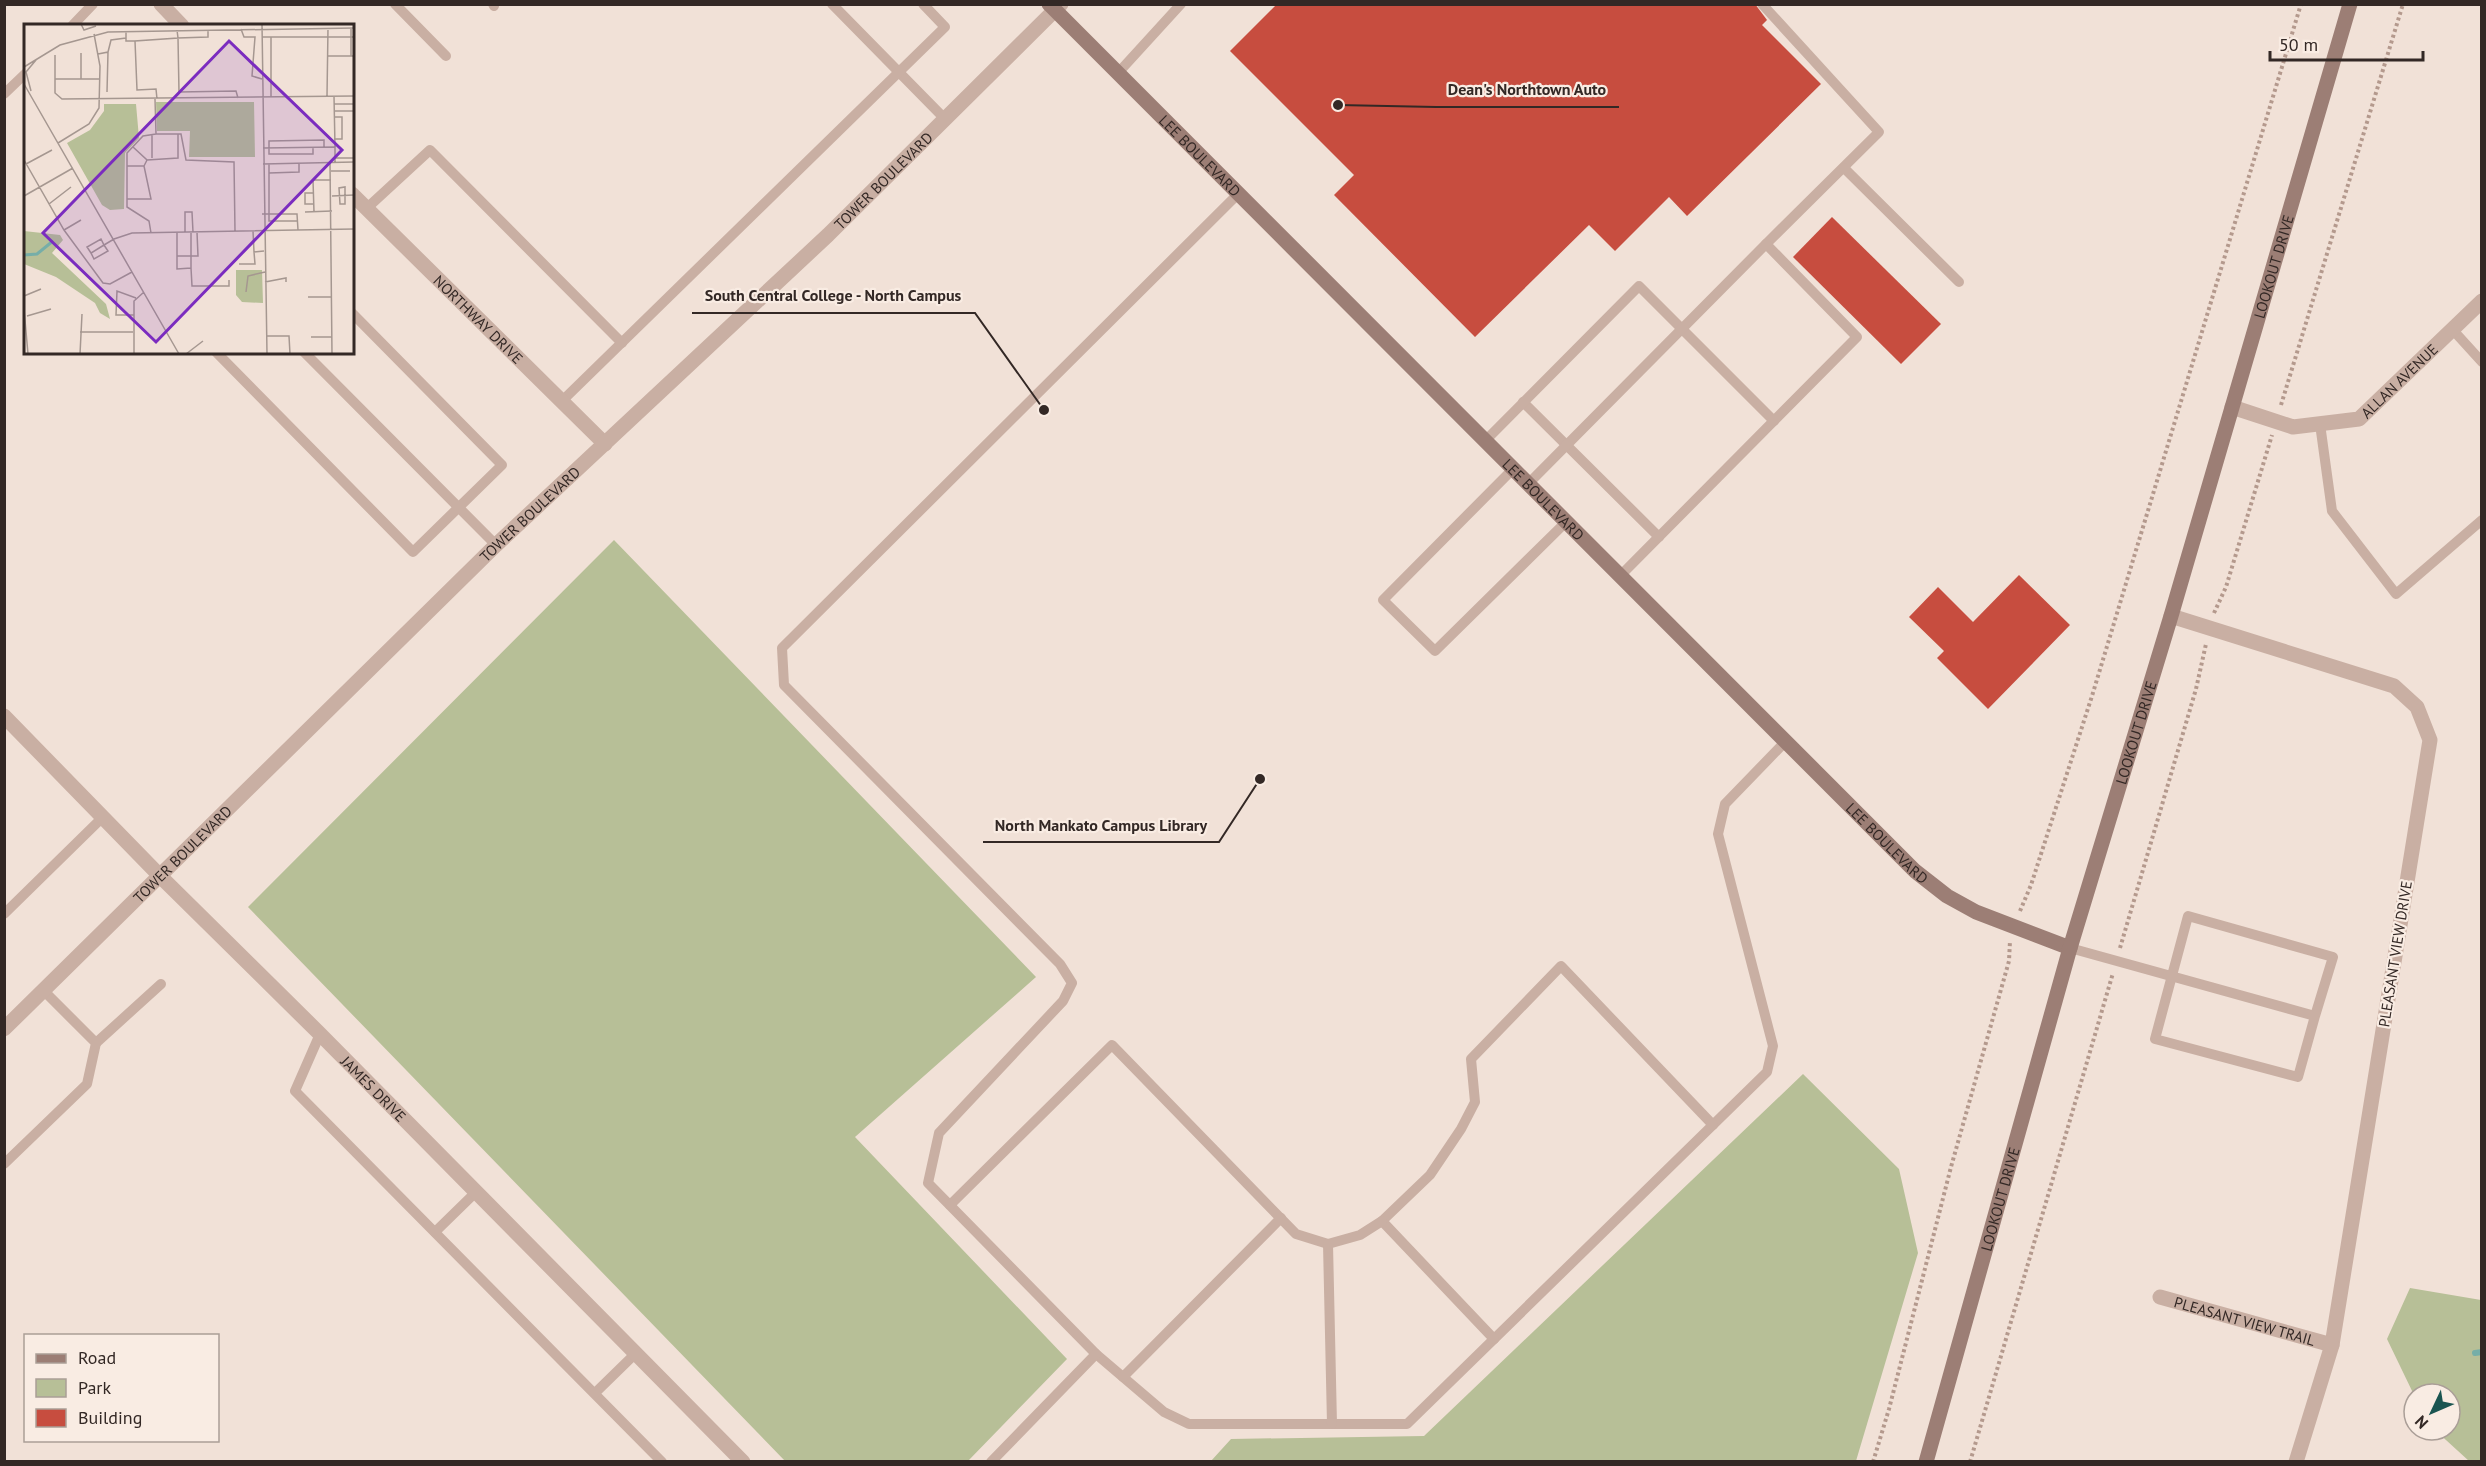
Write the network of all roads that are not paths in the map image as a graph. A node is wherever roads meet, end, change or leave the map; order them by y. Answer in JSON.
{"nodes":[{"id":1,"x":93,"y":4,"type":"edge"},
{"id":2,"x":160,"y":4,"type":"edge"},
{"id":3,"x":395,"y":4,"type":"edge"},
{"id":4,"x":832,"y":4,"type":"edge"},
{"id":5,"x":923,"y":4,"type":"edge"},
{"id":6,"x":1180,"y":4,"type":"edge"},
{"id":7,"x":1762,"y":4,"type":"edge"},
{"id":8,"x":2350,"y":4,"type":"edge"},
{"id":9,"x":1055,"y":7,"type":"edge"},
{"id":10,"x":74,"y":24,"type":"edge"},
{"id":11,"x":180,"y":24,"type":"edge"},
{"id":12,"x":446,"y":56,"type":"dead end"},
{"id":13,"x":899,"y":72,"type":"junction"},
{"id":14,"x":1118,"y":73,"type":"junction"},
{"id":15,"x":24,"y":75,"type":"edge"},
{"id":16,"x":4,"y":94,"type":"edge"},
{"id":17,"x":945,"y":119,"type":"junction"},
{"id":18,"x":1844,"y":168,"type":"junction"},
{"id":19,"x":1238,"y":194,"type":"junction"},
{"id":20,"x":354,"y":196,"type":"edge"},
{"id":21,"x":367,"y":208,"type":"junction"},
{"id":22,"x":1767,"y":244,"type":"junction"},
{"id":23,"x":1959,"y":282,"type":"dead end"},
{"id":24,"x":2481,"y":301,"type":"edge"},
{"id":25,"x":354,"y":315,"type":"edge"},
{"id":26,"x":1682,"y":329,"type":"junction"},
{"id":27,"x":2452,"y":329,"type":"junction"},
{"id":28,"x":622,"y":343,"type":"junction"},
{"id":29,"x":218,"y":354,"type":"edge"},
{"id":30,"x":306,"y":354,"type":"edge"},
{"id":31,"x":2481,"y":362,"type":"edge"},
{"id":32,"x":562,"y":401,"type":"junction"},
{"id":33,"x":1523,"y":402,"type":"junction"},
{"id":34,"x":2232,"y":407,"type":"junction"},
{"id":35,"x":1774,"y":421,"type":"junction"},
{"id":36,"x":2320,"y":424,"type":"junction"},
{"id":37,"x":1485,"y":441,"type":"junction"},
{"id":38,"x":605,"y":444,"type":"junction"},
{"id":39,"x":1566,"y":445,"type":"junction"},
{"id":40,"x":1513,"y":469,"type":"junction"},
{"id":41,"x":1528,"y":484,"type":"junction"},
{"id":42,"x":459,"y":508,"type":"junction"},
{"id":43,"x":2481,"y":520,"type":"edge"},
{"id":44,"x":1566,"y":522,"type":"junction"},
{"id":45,"x":1659,"y":537,"type":"junction"},
{"id":46,"x":496,"y":545,"type":"junction"},
{"id":47,"x":1620,"y":576,"type":"junction"},
{"id":48,"x":2170,"y":616,"type":"junction"},
{"id":49,"x":4,"y":716,"type":"edge"},
{"id":50,"x":1785,"y":742,"type":"junction"},
{"id":51,"x":104,"y":816,"type":"junction"},
{"id":52,"x":161,"y":877,"type":"junction"},
{"id":53,"x":4,"y":914,"type":"edge"},
{"id":54,"x":2070,"y":948,"type":"junction"},
{"id":55,"x":2172,"y":978,"type":"junction"},
{"id":56,"x":161,"y":984,"type":"dead end"},
{"id":57,"x":44,"y":991,"type":"junction"},
{"id":58,"x":2315,"y":1016,"type":"junction"},
{"id":59,"x":4,"y":1029,"type":"edge"},
{"id":60,"x":320,"y":1034,"type":"junction"},
{"id":61,"x":96,"y":1042,"type":"junction"},
{"id":62,"x":1713,"y":1125,"type":"junction"},
{"id":63,"x":4,"y":1164,"type":"edge"},
{"id":64,"x":476,"y":1192,"type":"junction"},
{"id":65,"x":950,"y":1205,"type":"junction"},
{"id":66,"x":1281,"y":1218,"type":"junction"},
{"id":67,"x":1382,"y":1221,"type":"junction"},
{"id":68,"x":435,"y":1232,"type":"junction"},
{"id":69,"x":1328,"y":1244,"type":"junction"},
{"id":70,"x":2160,"y":1297,"type":"dead end"},
{"id":71,"x":1494,"y":1339,"type":"junction"},
{"id":72,"x":2332,"y":1345,"type":"junction"},
{"id":73,"x":636,"y":1353,"type":"junction"},
{"id":74,"x":1096,"y":1354,"type":"junction"},
{"id":75,"x":1123,"y":1377,"type":"junction"},
{"id":76,"x":595,"y":1393,"type":"junction"},
{"id":77,"x":1332,"y":1424,"type":"junction"},
{"id":78,"x":662,"y":1461,"type":"edge"},
{"id":79,"x":743,"y":1461,"type":"edge"},
{"id":80,"x":991,"y":1461,"type":"edge"},
{"id":81,"x":1926,"y":1461,"type":"edge"},
{"id":82,"x":2296,"y":1461,"type":"edge"}],
"edges":[{"from":1,"to":10,"type":"lane"},
{"from":2,"to":11,"type":"street"},
{"from":3,"to":12,"type":"lane"},
{"from":4,"to":13,"type":"lane"},
{"from":5,"to":13,"type":"lane"},
{"from":6,"to":14,"type":"lane"},
{"from":7,"to":18,"type":"lane"},
{"from":8,"to":34,"type":"main road","name":"LOOKOUT DRIVE"},
{"from":9,"to":14,"type":"main road","name":"LEE BOULEVARD"},
{"from":9,"to":17,"type":"street","name":"TOWER BOULEVARD"},
{"from":13,"to":17,"type":"lane"},
{"from":13,"to":28,"type":"lane"},
{"from":14,"to":19,"type":"main road","name":"LEE BOULEVARD"},
{"from":15,"to":16,"type":"lane"},
{"from":17,"to":38,"type":"street","name":"TOWER BOULEVARD"},
{"from":18,"to":22,"type":"lane"},
{"from":18,"to":23,"type":"lane"},
{"from":19,"to":37,"type":"main road","name":"LEE BOULEVARD"},
{"from":19,"to":65,"type":"lane"},
{"from":20,"to":21,"type":"street","name":"NORTHWAY DRIVE"},
{"from":21,"to":28,"type":"lane"},
{"from":21,"to":32,"type":"street","name":"NORTHWAY DRIVE"},
{"from":22,"to":26,"type":"lane"},
{"from":22,"to":35,"type":"lane"},
{"from":24,"to":27,"type":"street","name":"ALLAN AVENUE"},
{"from":25,"to":42,"type":"lane"},
{"from":26,"to":33,"type":"lane"},
{"from":26,"to":35,"type":"lane"},
{"from":26,"to":39,"type":"lane"},
{"from":27,"to":31,"type":"lane"},
{"from":27,"to":36,"type":"street","name":"ALLAN AVENUE"},
{"from":28,"to":32,"type":"lane"},
{"from":29,"to":42,"type":"lane"},
{"from":30,"to":42,"type":"lane"},
{"from":32,"to":38,"type":"street","name":"NORTHWAY DRIVE"},
{"from":33,"to":37,"type":"lane"},
{"from":33,"to":39,"type":"lane"},
{"from":34,"to":36,"type":"street","name":"ALLAN AVENUE"},
{"from":34,"to":48,"type":"main road","name":"LOOKOUT DRIVE"},
{"from":35,"to":45,"type":"lane"},
{"from":36,"to":43,"type":"lane"},
{"from":37,"to":40,"type":"main road","name":"LEE BOULEVARD"},
{"from":38,"to":46,"type":"street","name":"TOWER BOULEVARD"},
{"from":39,"to":41,"type":"lane"},
{"from":39,"to":45,"type":"lane"},
{"from":40,"to":41,"type":"main road","name":"LEE BOULEVARD"},
{"from":40,"to":44,"type":"lane"},
{"from":41,"to":44,"type":"main road","name":"LEE BOULEVARD"},
{"from":42,"to":46,"type":"lane"},
{"from":44,"to":47,"type":"main road","name":"LEE BOULEVARD"},
{"from":45,"to":47,"type":"lane"},
{"from":46,"to":52,"type":"street","name":"TOWER BOULEVARD"},
{"from":47,"to":50,"type":"main road","name":"LEE BOULEVARD"},
{"from":48,"to":54,"type":"main road","name":"LOOKOUT DRIVE"},
{"from":48,"to":72,"type":"street","name":"PLEASANT VIEW DRIVE"},
{"from":49,"to":51,"type":"street","name":"JAMES DRIVE"},
{"from":50,"to":54,"type":"main road","name":"LEE BOULEVARD"},
{"from":50,"to":62,"type":"lane"},
{"from":51,"to":52,"type":"street","name":"JAMES DRIVE"},
{"from":51,"to":53,"type":"lane"},
{"from":52,"to":57,"type":"street","name":"TOWER BOULEVARD"},
{"from":52,"to":60,"type":"street","name":"JAMES DRIVE"},
{"from":54,"to":55,"type":"lane"},
{"from":54,"to":81,"type":"main road","name":"LOOKOUT DRIVE"},
{"from":55,"to":58,"type":"lane"},
{"from":55,"to":58,"type":"lane"},
{"from":55,"to":58,"type":"lane"},
{"from":56,"to":61,"type":"lane"},
{"from":57,"to":59,"type":"street","name":"TOWER BOULEVARD"},
{"from":57,"to":61,"type":"lane"},
{"from":60,"to":64,"type":"street","name":"JAMES DRIVE"},
{"from":60,"to":68,"type":"lane"},
{"from":61,"to":63,"type":"lane"},
{"from":62,"to":67,"type":"lane"},
{"from":62,"to":71,"type":"lane"},
{"from":64,"to":68,"type":"lane"},
{"from":64,"to":73,"type":"street","name":"JAMES DRIVE"},
{"from":65,"to":66,"type":"lane"},
{"from":65,"to":74,"type":"lane"},
{"from":66,"to":69,"type":"lane"},
{"from":66,"to":75,"type":"lane"},
{"from":67,"to":69,"type":"lane"},
{"from":67,"to":71,"type":"lane"},
{"from":68,"to":76,"type":"lane"},
{"from":69,"to":77,"type":"lane"},
{"from":70,"to":72,"type":"street","name":"PLEASANT VIEW TRAIL"},
{"from":71,"to":77,"type":"lane"},
{"from":72,"to":82,"type":"street","name":"PLEASANT VIEW DRIVE"},
{"from":73,"to":76,"type":"lane"},
{"from":73,"to":79,"type":"street","name":"JAMES DRIVE"},
{"from":74,"to":75,"type":"lane"},
{"from":74,"to":80,"type":"lane"},
{"from":75,"to":77,"type":"lane"},
{"from":76,"to":78,"type":"lane"}]}
